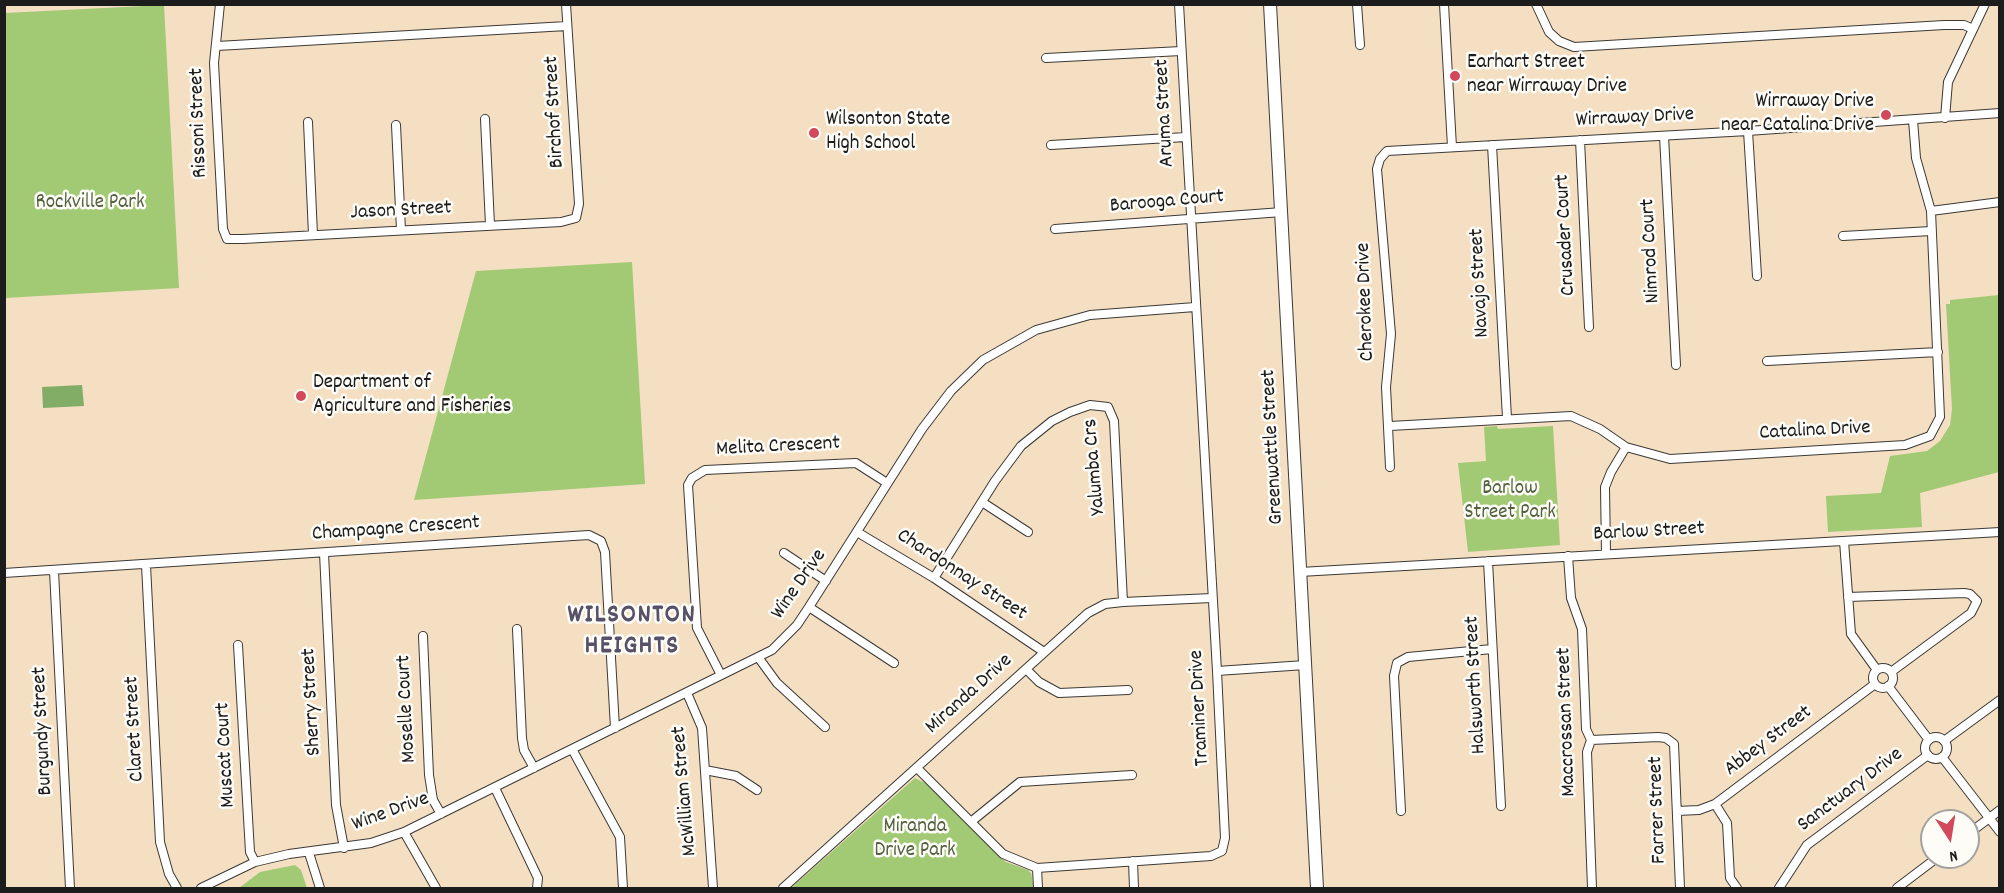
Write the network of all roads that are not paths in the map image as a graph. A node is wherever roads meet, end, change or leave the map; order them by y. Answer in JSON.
{"nodes":[{"id":1,"x":220,"y":4,"type":"edge"},
{"id":2,"x":566,"y":4,"type":"edge"},
{"id":3,"x":1179,"y":4,"type":"edge"},
{"id":4,"x":1270,"y":4,"type":"edge"},
{"id":5,"x":1357,"y":4,"type":"edge"},
{"id":6,"x":1444,"y":4,"type":"edge"},
{"id":7,"x":1985,"y":4,"type":"edge"},
{"id":8,"x":1538,"y":5,"type":"edge"},
{"id":9,"x":567,"y":26,"type":"junction"},
{"id":10,"x":1973,"y":29,"type":"junction"},
{"id":11,"x":1360,"y":45,"type":"dead end"},
{"id":12,"x":217,"y":46,"type":"junction"},
{"id":13,"x":1181,"y":51,"type":"junction"},
{"id":14,"x":1046,"y":58,"type":"dead end"},
{"id":15,"x":2000,"y":113,"type":"edge"},
{"id":16,"x":1945,"y":118,"type":"junction"},
{"id":17,"x":484,"y":119,"type":"dead end"},
{"id":18,"x":1913,"y":120,"type":"junction"},
{"id":19,"x":308,"y":122,"type":"dead end"},
{"id":20,"x":396,"y":125,"type":"dead end"},
{"id":21,"x":1748,"y":131,"type":"junction"},
{"id":22,"x":1664,"y":136,"type":"junction"},
{"id":23,"x":1186,"y":137,"type":"junction"},
{"id":24,"x":1580,"y":140,"type":"junction"},
{"id":25,"x":1051,"y":145,"type":"dead end"},
{"id":26,"x":1491,"y":145,"type":"junction"},
{"id":27,"x":1452,"y":147,"type":"junction"},
{"id":28,"x":1398,"y":150,"type":"joint"},
{"id":29,"x":2000,"y":202,"type":"edge"},
{"id":30,"x":1931,"y":211,"type":"junction"},
{"id":31,"x":1282,"y":212,"type":"junction"},
{"id":32,"x":576,"y":218,"type":"joint"},
{"id":33,"x":1191,"y":219,"type":"junction"},
{"id":34,"x":490,"y":225,"type":"junction"},
{"id":35,"x":1055,"y":229,"type":"dead end"},
{"id":36,"x":401,"y":230,"type":"junction"},
{"id":37,"x":1931,"y":231,"type":"junction"},
{"id":38,"x":313,"y":235,"type":"junction"},
{"id":39,"x":1843,"y":236,"type":"dead end"},
{"id":40,"x":227,"y":238,"type":"joint"},
{"id":41,"x":1757,"y":276,"type":"dead end"},
{"id":42,"x":1194,"y":307,"type":"junction"},
{"id":43,"x":1589,"y":327,"type":"dead end"},
{"id":44,"x":1938,"y":352,"type":"junction"},
{"id":45,"x":1767,"y":361,"type":"dead end"},
{"id":46,"x":1676,"y":366,"type":"dead end"},
{"id":47,"x":1507,"y":418,"type":"junction"},
{"id":48,"x":1390,"y":426,"type":"junction"},
{"id":49,"x":1626,"y":447,"type":"junction"},
{"id":50,"x":1390,"y":467,"type":"dead end"},
{"id":51,"x":887,"y":483,"type":"junction"},
{"id":52,"x":982,"y":502,"type":"junction"},
{"id":53,"x":857,"y":532,"type":"junction"},
{"id":54,"x":1028,"y":532,"type":"dead end"},
{"id":55,"x":2000,"y":532,"type":"edge"},
{"id":56,"x":1844,"y":541,"type":"junction"},
{"id":57,"x":324,"y":553,"type":"junction"},
{"id":58,"x":784,"y":553,"type":"dead end"},
{"id":59,"x":1606,"y":553,"type":"junction"},
{"id":60,"x":1568,"y":556,"type":"junction"},
{"id":61,"x":1488,"y":561,"type":"junction"},
{"id":62,"x":146,"y":565,"type":"junction"},
{"id":63,"x":54,"y":571,"type":"junction"},
{"id":64,"x":1300,"y":572,"type":"junction"},
{"id":65,"x":4,"y":573,"type":"edge"},
{"id":66,"x":934,"y":578,"type":"junction"},
{"id":67,"x":826,"y":581,"type":"junction"},
{"id":68,"x":1848,"y":597,"type":"junction"},
{"id":69,"x":1212,"y":598,"type":"junction"},
{"id":70,"x":1124,"y":602,"type":"junction"},
{"id":71,"x":809,"y":607,"type":"junction"},
{"id":72,"x":517,"y":629,"type":"dead end"},
{"id":73,"x":423,"y":636,"type":"dead end"},
{"id":74,"x":238,"y":645,"type":"dead end"},
{"id":75,"x":1492,"y":649,"type":"junction"},
{"id":76,"x":1044,"y":652,"type":"junction"},
{"id":77,"x":758,"y":657,"type":"junction"},
{"id":78,"x":894,"y":663,"type":"dead end"},
{"id":79,"x":1305,"y":665,"type":"junction"},
{"id":80,"x":1026,"y":669,"type":"junction"},
{"id":81,"x":1877,"y":670,"type":"junction"},
{"id":82,"x":1217,"y":671,"type":"junction"},
{"id":83,"x":1891,"y":672,"type":"junction"},
{"id":84,"x":721,"y":675,"type":"junction"},
{"id":85,"x":1875,"y":684,"type":"junction"},
{"id":86,"x":1888,"y":686,"type":"junction"},
{"id":87,"x":1128,"y":690,"type":"dead end"},
{"id":88,"x":687,"y":693,"type":"junction"},
{"id":89,"x":2000,"y":699,"type":"edge"},
{"id":90,"x":825,"y":727,"type":"dead end"},
{"id":91,"x":615,"y":728,"type":"junction"},
{"id":92,"x":1591,"y":740,"type":"junction"},
{"id":93,"x":1929,"y":740,"type":"junction"},
{"id":94,"x":1944,"y":741,"type":"junction"},
{"id":95,"x":572,"y":749,"type":"junction"},
{"id":96,"x":1928,"y":756,"type":"junction"},
{"id":97,"x":1942,"y":757,"type":"junction"},
{"id":98,"x":534,"y":768,"type":"junction"},
{"id":99,"x":917,"y":768,"type":"junction"},
{"id":100,"x":705,"y":770,"type":"junction"},
{"id":101,"x":1132,"y":775,"type":"dead end"},
{"id":102,"x":495,"y":788,"type":"junction"},
{"id":103,"x":758,"y":790,"type":"dead end"},
{"id":104,"x":1715,"y":804,"type":"junction"},
{"id":105,"x":1501,"y":807,"type":"dead end"},
{"id":106,"x":2000,"y":810,"type":"edge"},
{"id":107,"x":1401,"y":811,"type":"dead end"},
{"id":108,"x":1677,"y":812,"type":"junction"},
{"id":109,"x":441,"y":814,"type":"junction"},
{"id":110,"x":1989,"y":818,"type":"junction"},
{"id":111,"x":972,"y":821,"type":"junction"},
{"id":112,"x":1980,"y":825,"type":"edge"},
{"id":113,"x":404,"y":832,"type":"junction"},
{"id":114,"x":2000,"y":832,"type":"edge"},
{"id":115,"x":344,"y":848,"type":"junction"},
{"id":116,"x":309,"y":853,"type":"junction"},
{"id":117,"x":1133,"y":861,"type":"junction"},
{"id":118,"x":255,"y":862,"type":"junction"},
{"id":119,"x":1037,"y":868,"type":"junction"},
{"id":120,"x":1922,"y":869,"type":"edge"},
{"id":121,"x":70,"y":888,"type":"edge"},
{"id":122,"x":177,"y":888,"type":"edge"},
{"id":123,"x":201,"y":888,"type":"edge"},
{"id":124,"x":320,"y":888,"type":"edge"},
{"id":125,"x":436,"y":888,"type":"edge"},
{"id":126,"x":537,"y":888,"type":"edge"},
{"id":127,"x":623,"y":888,"type":"edge"},
{"id":128,"x":713,"y":888,"type":"edge"},
{"id":129,"x":783,"y":888,"type":"edge"},
{"id":130,"x":1038,"y":888,"type":"edge"},
{"id":131,"x":1134,"y":888,"type":"edge"},
{"id":132,"x":1317,"y":888,"type":"edge"},
{"id":133,"x":1592,"y":888,"type":"edge"},
{"id":134,"x":1680,"y":888,"type":"edge"},
{"id":135,"x":1737,"y":888,"type":"edge"},
{"id":136,"x":1779,"y":888,"type":"edge"},
{"id":137,"x":1897,"y":888,"type":"edge"}],
"edges":[{"from":1,"to":12,"type":"street","name":"Rissoni Street"},
{"from":2,"to":9,"type":"street","name":"Birchof Street"},
{"from":3,"to":13,"type":"street","name":"Aruma Street"},
{"from":4,"to":31,"type":"main road","name":"Greenwattle Street"},
{"from":5,"to":11,"type":"street"},
{"from":6,"to":27,"type":"street"},
{"from":7,"to":10,"type":"street"},
{"from":8,"to":10,"type":"street"},
{"from":9,"to":12,"type":"street"},
{"from":9,"to":32,"type":"street","name":"Birchof Street"},
{"from":10,"to":16,"type":"street"},
{"from":12,"to":40,"type":"street","name":"Rissoni Street"},
{"from":13,"to":14,"type":"street"},
{"from":13,"to":23,"type":"street","name":"Aruma Street"},
{"from":15,"to":16,"type":"street","name":"Wirraway Drive"},
{"from":16,"to":18,"type":"street","name":"Wirraway Drive"},
{"from":17,"to":34,"type":"street"},
{"from":18,"to":21,"type":"street","name":"Wirraway Drive"},
{"from":18,"to":30,"type":"street","name":"Catalina Drive"},
{"from":19,"to":38,"type":"street"},
{"from":20,"to":36,"type":"street"},
{"from":21,"to":22,"type":"street","name":"Wirraway Drive"},
{"from":21,"to":41,"type":"street"},
{"from":22,"to":24,"type":"street","name":"Wirraway Drive"},
{"from":22,"to":46,"type":"street","name":"Nimrod Court"},
{"from":23,"to":25,"type":"street"},
{"from":23,"to":33,"type":"street","name":"Aruma Street"},
{"from":24,"to":26,"type":"street","name":"Wirraway Drive"},
{"from":24,"to":43,"type":"street","name":"Crusader Court"},
{"from":26,"to":27,"type":"street","name":"Wirraway Drive"},
{"from":26,"to":47,"type":"street","name":"Navajo Street"},
{"from":27,"to":28,"type":"street","name":"Wirraway Drive"},
{"from":28,"to":48,"type":"street","name":"Cherokee Drive"},
{"from":29,"to":30,"type":"street"},
{"from":30,"to":37,"type":"street","name":"Catalina Drive"},
{"from":31,"to":33,"type":"street","name":"Barooga Court"},
{"from":31,"to":64,"type":"main road","name":"Greenwattle Street"},
{"from":32,"to":34,"type":"street","name":"Jason Street"},
{"from":33,"to":35,"type":"street","name":"Barooga Court"},
{"from":33,"to":42,"type":"street","name":"Traminer Drive"},
{"from":34,"to":36,"type":"street","name":"Jason Street"},
{"from":36,"to":38,"type":"street","name":"Jason Street"},
{"from":37,"to":39,"type":"street"},
{"from":37,"to":44,"type":"street","name":"Catalina Drive"},
{"from":38,"to":40,"type":"street","name":"Jason Street"},
{"from":42,"to":51,"type":"street","name":"Wine Drive"},
{"from":42,"to":69,"type":"street","name":"Traminer Drive"},
{"from":44,"to":45,"type":"street"},
{"from":44,"to":49,"type":"street","name":"Catalina Drive"},
{"from":47,"to":48,"type":"street","name":"Catalina Drive"},
{"from":47,"to":49,"type":"street","name":"Catalina Drive"},
{"from":48,"to":50,"type":"street","name":"Cherokee Drive"},
{"from":49,"to":59,"type":"street"},
{"from":51,"to":53,"type":"street","name":"Wine Drive"},
{"from":51,"to":84,"type":"street","name":"Melita Crescent"},
{"from":52,"to":54,"type":"street"},
{"from":52,"to":66,"type":"street","name":"Yalumba Crs"},
{"from":52,"to":70,"type":"street","name":"Yalumba Crs"},
{"from":53,"to":66,"type":"street","name":"Chardonnay Street"},
{"from":53,"to":67,"type":"street","name":"Wine Drive"},
{"from":55,"to":56,"type":"street","name":"Barlow Street"},
{"from":56,"to":59,"type":"street","name":"Barlow Street"},
{"from":56,"to":68,"type":"street"},
{"from":57,"to":62,"type":"street","name":"Champagne Crescent"},
{"from":57,"to":91,"type":"street","name":"Champagne Crescent"},
{"from":57,"to":115,"type":"street","name":"Sherry Street"},
{"from":58,"to":67,"type":"street"},
{"from":59,"to":60,"type":"street","name":"Barlow Street"},
{"from":60,"to":61,"type":"street","name":"Barlow Street"},
{"from":60,"to":92,"type":"street","name":"Maccrossan Street"},
{"from":61,"to":64,"type":"street","name":"Barlow Street"},
{"from":61,"to":75,"type":"street","name":"Halsworth Street"},
{"from":62,"to":63,"type":"street","name":"Champagne Crescent"},
{"from":62,"to":122,"type":"street","name":"Claret Street"},
{"from":63,"to":65,"type":"street","name":"Champagne Crescent"},
{"from":63,"to":121,"type":"street","name":"Burgundy Street"},
{"from":64,"to":79,"type":"main road","name":"Greenwattle Street"},
{"from":66,"to":76,"type":"street","name":"Chardonnay Street"},
{"from":67,"to":71,"type":"street","name":"Wine Drive"},
{"from":68,"to":81,"type":"street"},
{"from":68,"to":83,"type":"street"},
{"from":69,"to":70,"type":"street","name":"Miranda Drive"},
{"from":69,"to":82,"type":"street","name":"Traminer Drive"},
{"from":70,"to":76,"type":"street","name":"Miranda Drive"},
{"from":71,"to":77,"type":"street","name":"Wine Drive"},
{"from":71,"to":78,"type":"street"},
{"from":72,"to":98,"type":"street"},
{"from":73,"to":109,"type":"street","name":"Moselle Court"},
{"from":74,"to":118,"type":"street","name":"Muscat Court"},
{"from":75,"to":105,"type":"street","name":"Halsworth Street"},
{"from":75,"to":107,"type":"street"},
{"from":76,"to":80,"type":"street","name":"Miranda Drive"},
{"from":77,"to":84,"type":"street","name":"Wine Drive"},
{"from":77,"to":90,"type":"street"},
{"from":79,"to":82,"type":"street"},
{"from":79,"to":132,"type":"main road","name":"Greenwattle Street"},
{"from":80,"to":87,"type":"street"},
{"from":80,"to":99,"type":"street","name":"Miranda Drive"},
{"from":81,"to":83,"type":"street"},
{"from":81,"to":85,"type":"street"},
{"from":82,"to":117,"type":"street","name":"Traminer Drive"},
{"from":83,"to":86,"type":"street"},
{"from":84,"to":88,"type":"street","name":"Wine Drive"},
{"from":85,"to":86,"type":"street"},
{"from":85,"to":104,"type":"street","name":"Abbey Street"},
{"from":86,"to":93,"type":"street"},
{"from":88,"to":91,"type":"street","name":"Wine Drive"},
{"from":88,"to":100,"type":"street","name":"McWilliam Street"},
{"from":89,"to":94,"type":"street"},
{"from":91,"to":95,"type":"street","name":"Wine Drive"},
{"from":92,"to":108,"type":"street","name":"Farrer Street"},
{"from":92,"to":133,"type":"street","name":"Maccrossan Street"},
{"from":93,"to":94,"type":"street"},
{"from":93,"to":96,"type":"street"},
{"from":94,"to":97,"type":"street"},
{"from":95,"to":98,"type":"street","name":"Wine Drive"},
{"from":95,"to":127,"type":"street"},
{"from":96,"to":97,"type":"street"},
{"from":96,"to":136,"type":"street","name":"Sanctuary Drive"},
{"from":97,"to":110,"type":"street"},
{"from":98,"to":102,"type":"street","name":"Wine Drive"},
{"from":99,"to":111,"type":"street","name":"Traminer Drive"},
{"from":99,"to":129,"type":"street","name":"Miranda Drive"},
{"from":100,"to":103,"type":"street"},
{"from":100,"to":128,"type":"street","name":"McWilliam Street"},
{"from":101,"to":111,"type":"street"},
{"from":102,"to":109,"type":"street","name":"Wine Drive"},
{"from":102,"to":126,"type":"street"},
{"from":104,"to":108,"type":"street","name":"Abbey Street"},
{"from":104,"to":135,"type":"street"},
{"from":106,"to":110,"type":"street"},
{"from":108,"to":134,"type":"street","name":"Farrer Street"},
{"from":109,"to":113,"type":"street","name":"Wine Drive"},
{"from":110,"to":112,"type":"street"},
{"from":110,"to":114,"type":"street"},
{"from":111,"to":119,"type":"street","name":"Traminer Drive"},
{"from":113,"to":115,"type":"street","name":"Wine Drive"},
{"from":113,"to":125,"type":"street"},
{"from":115,"to":116,"type":"street","name":"Wine Drive"},
{"from":116,"to":118,"type":"street","name":"Wine Drive"},
{"from":116,"to":124,"type":"street"},
{"from":117,"to":119,"type":"street","name":"Traminer Drive"},
{"from":117,"to":131,"type":"street"},
{"from":118,"to":123,"type":"street","name":"Wine Drive"},
{"from":119,"to":130,"type":"street"},
{"from":120,"to":137,"type":"street"}]}
